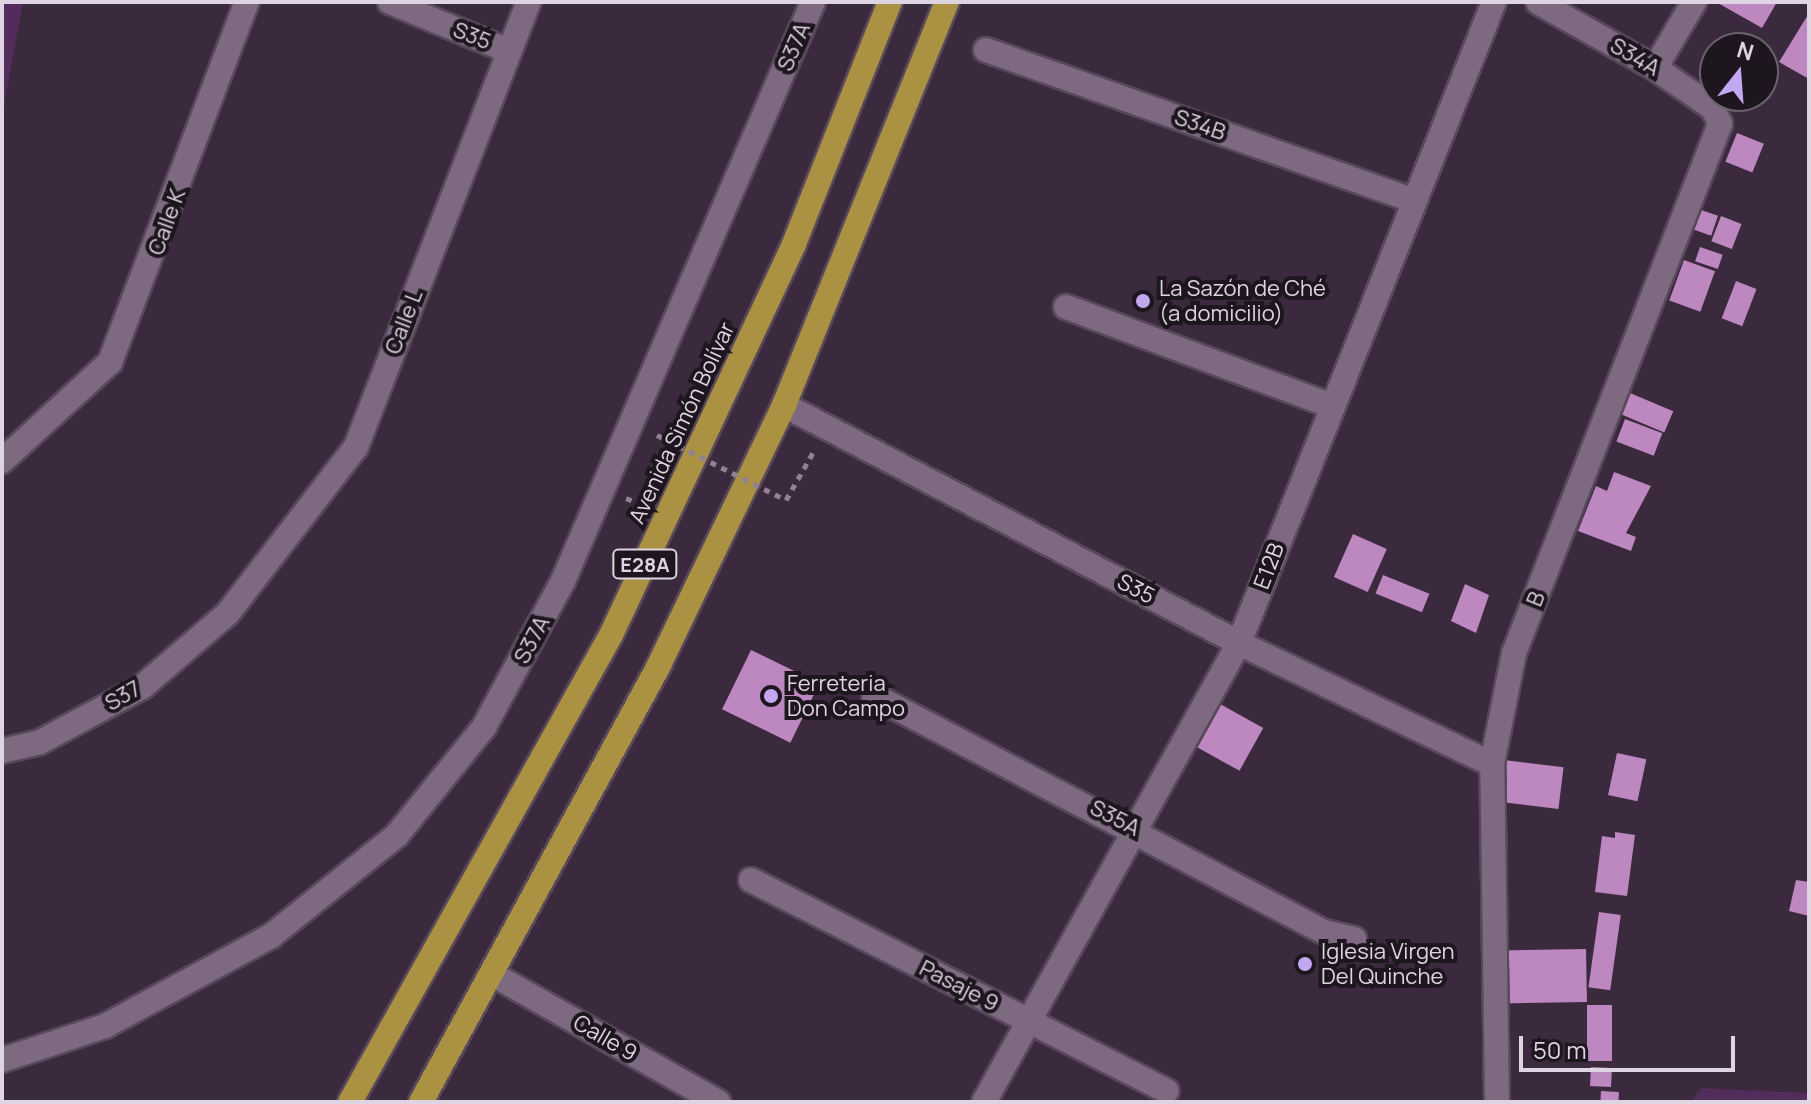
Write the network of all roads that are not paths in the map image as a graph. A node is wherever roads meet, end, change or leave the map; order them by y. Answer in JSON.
{"nodes":[{"id":1,"x":247,"y":2,"type":"edge"},
{"id":2,"x":390,"y":2,"type":"edge"},
{"id":3,"x":529,"y":2,"type":"edge"},
{"id":4,"x":813,"y":2,"type":"edge"},
{"id":5,"x":890,"y":2,"type":"edge"},
{"id":6,"x":947,"y":2,"type":"edge"},
{"id":7,"x":1494,"y":2,"type":"edge"},
{"id":8,"x":1538,"y":2,"type":"edge"},
{"id":9,"x":1694,"y":2,"type":"edge"},
{"id":10,"x":986,"y":50,"type":"dead end"},
{"id":11,"x":509,"y":51,"type":"junction"},
{"id":12,"x":1655,"y":68,"type":"junction"},
{"id":13,"x":1720,"y":124,"type":"joint"},
{"id":14,"x":1414,"y":201,"type":"junction"},
{"id":15,"x":1066,"y":307,"type":"dead end"},
{"id":16,"x":784,"y":405,"type":"junction"},
{"id":17,"x":1332,"y":406,"type":"junction"},
{"id":18,"x":2,"y":461,"type":"edge"},
{"id":19,"x":228,"y":613,"type":"joint"},
{"id":20,"x":1239,"y":643,"type":"junction"},
{"id":21,"x":874,"y":696,"type":"dead end"},
{"id":22,"x":2,"y":751,"type":"edge"},
{"id":23,"x":1492,"y":764,"type":"junction"},
{"id":24,"x":1133,"y":827,"type":"junction"},
{"id":25,"x":751,"y":880,"type":"dead end"},
{"id":26,"x":1354,"y":939,"type":"dead end"},
{"id":27,"x":492,"y":974,"type":"junction"},
{"id":28,"x":1029,"y":1021,"type":"junction"},
{"id":29,"x":2,"y":1060,"type":"edge"},
{"id":30,"x":1167,"y":1091,"type":"dead end"},
{"id":31,"x":350,"y":1102,"type":"edge"},
{"id":32,"x":421,"y":1102,"type":"edge"},
{"id":33,"x":718,"y":1102,"type":"edge"},
{"id":34,"x":984,"y":1102,"type":"edge"},
{"id":35,"x":1497,"y":1102,"type":"edge"}],
"edges":[{"from":1,"to":18,"type":"street","name":"Calle K"},
{"from":2,"to":11,"type":"street","name":"S35"},
{"from":3,"to":11,"type":"street","name":"Calle L"},
{"from":4,"to":29,"type":"street","name":"S37A"},
{"from":5,"to":31,"type":"highway","name":"Avenida Simón Bolívar","number":"E28A"},
{"from":6,"to":16,"type":"highway","number":"E28A"},
{"from":7,"to":14,"type":"street","name":"E12B"},
{"from":8,"to":12,"type":"street","name":"S34A"},
{"from":9,"to":12,"type":"street"},
{"from":10,"to":14,"type":"street","name":"S34B"},
{"from":11,"to":19,"type":"street","name":"Calle L"},
{"from":12,"to":13,"type":"street","name":"S34A"},
{"from":13,"to":23,"type":"street","name":"B"},
{"from":14,"to":17,"type":"street","name":"E12B"},
{"from":15,"to":17,"type":"street"},
{"from":16,"to":20,"type":"street","name":"S35"},
{"from":16,"to":27,"type":"highway","number":"E28A"},
{"from":17,"to":20,"type":"street","name":"E12B"},
{"from":19,"to":22,"type":"street","name":"S37"},
{"from":20,"to":23,"type":"street","name":"S35"},
{"from":20,"to":24,"type":"street","name":"E12B"},
{"from":21,"to":24,"type":"street","name":"S35A"},
{"from":23,"to":35,"type":"street","name":"B"},
{"from":24,"to":26,"type":"street","name":"S35A"},
{"from":24,"to":28,"type":"street","name":"E12B"},
{"from":25,"to":28,"type":"street","name":"Pasaje 9"},
{"from":27,"to":32,"type":"highway","number":"E28A"},
{"from":27,"to":33,"type":"street","name":"Calle 9"},
{"from":28,"to":30,"type":"street","name":"Pasaje 9"},
{"from":28,"to":34,"type":"street","name":"E12B"}]}
